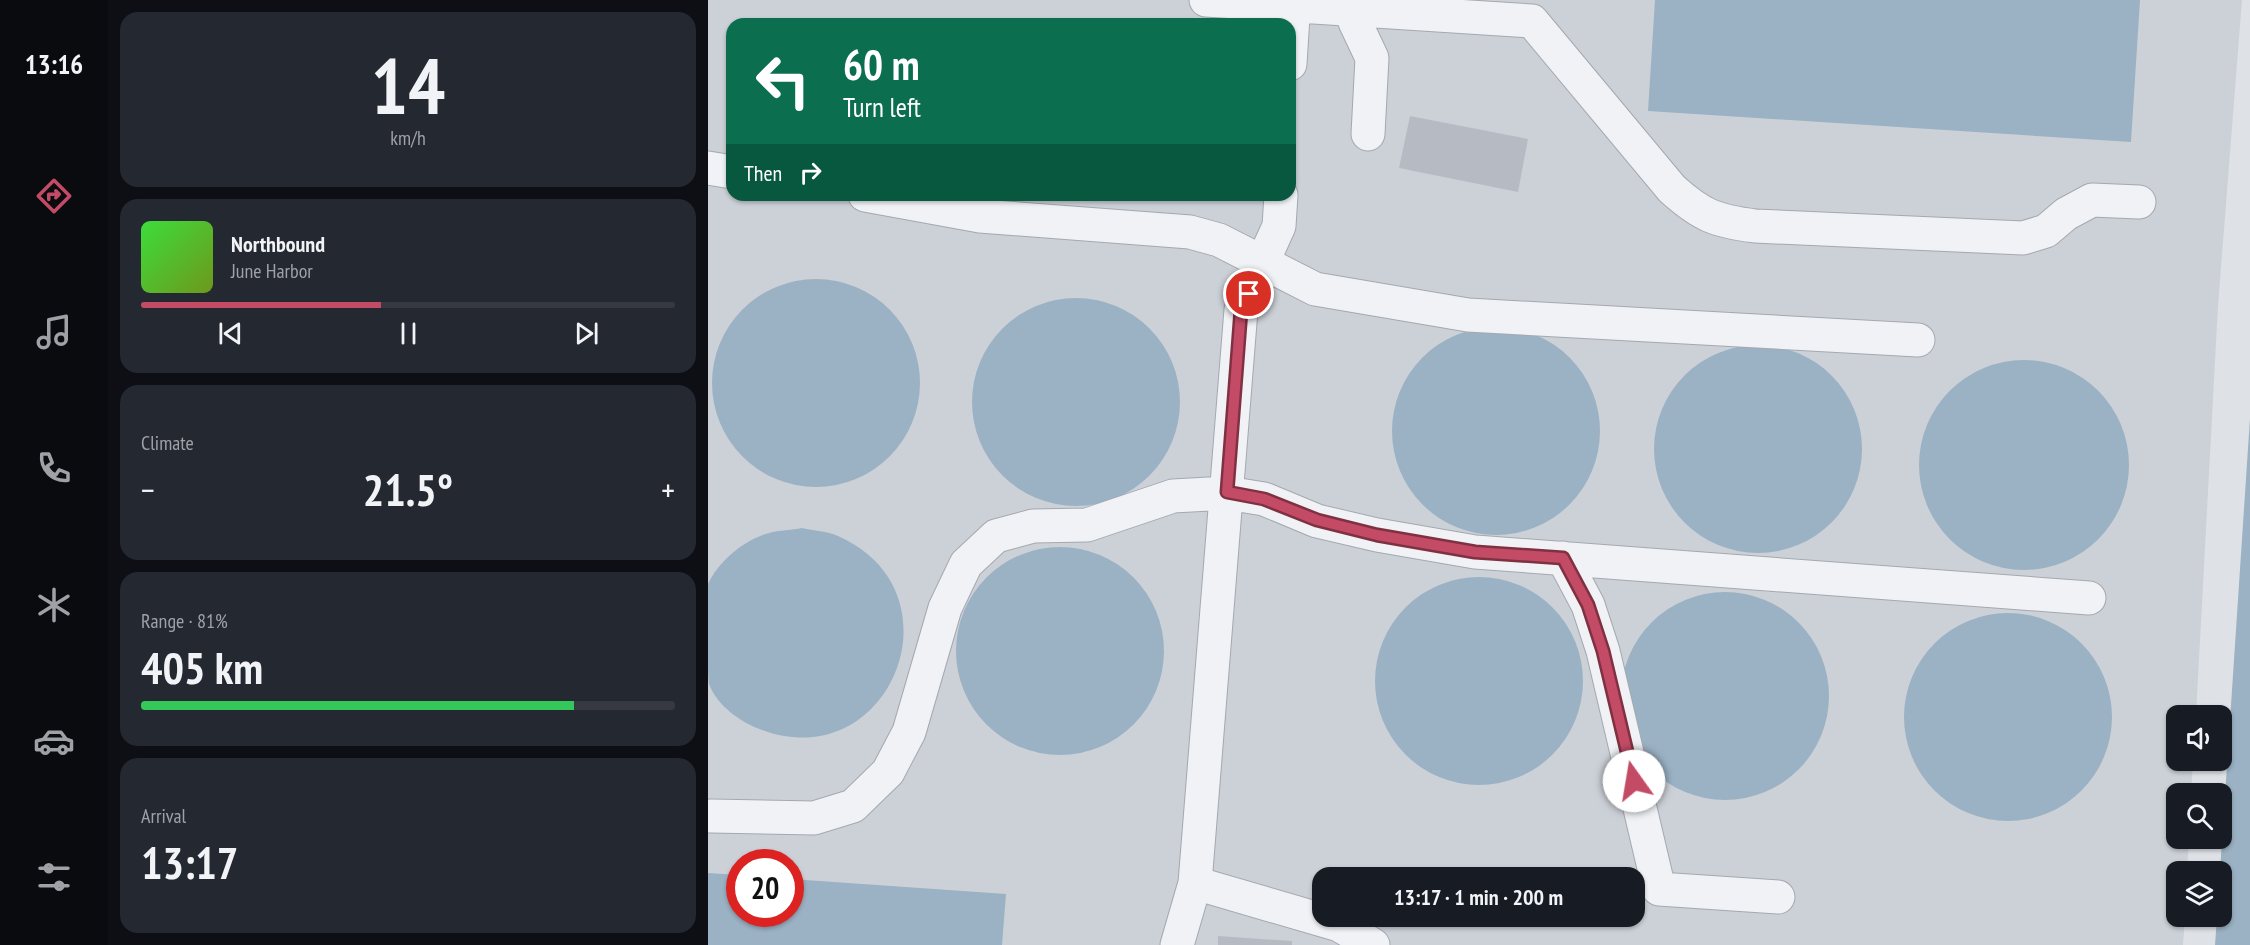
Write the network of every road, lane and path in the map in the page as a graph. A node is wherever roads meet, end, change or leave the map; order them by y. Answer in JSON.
{"nodes":[{"id":1,"x":1206,"y":0,"type":"edge"},
{"id":2,"x":1294,"y":3,"type":"edge"},
{"id":3,"x":1363,"y":7,"type":"edge"},
{"id":4,"x":1533,"y":11,"type":"edge"},
{"id":5,"x":1293,"y":18,"type":"edge"},
{"id":6,"x":1368,"y":134,"type":"dead end"},
{"id":7,"x":708,"y":168,"type":"edge"},
{"id":8,"x":726,"y":171,"type":"edge"},
{"id":9,"x":898,"y":201,"type":"edge"},
{"id":10,"x":1281,"y":201,"type":"edge"},
{"id":11,"x":2139,"y":202,"type":"dead end"},
{"id":12,"x":1263,"y":262,"type":"junction"},
{"id":13,"x":1918,"y":340,"type":"dead end"},
{"id":14,"x":1227,"y":492,"type":"junction"},
{"id":15,"x":1563,"y":558,"type":"junction"},
{"id":16,"x":2089,"y":598,"type":"dead end"},
{"id":17,"x":711,"y":816,"type":"dead end"},
{"id":18,"x":1195,"y":883,"type":"junction"},
{"id":19,"x":1778,"y":897,"type":"dead end"},
{"id":20,"x":1176,"y":944,"type":"edge"},
{"id":21,"x":1373,"y":945,"type":"edge"}],
"edges":[{"from":1,"to":2,"type":"lane"},
{"from":2,"to":3,"type":"lane"},
{"from":2,"to":5,"type":"lane"},
{"from":3,"to":4,"type":"lane"},
{"from":3,"to":6,"type":"lane"},
{"from":4,"to":11,"type":"lane"},
{"from":7,"to":8,"type":"lane"},
{"from":9,"to":12,"type":"lane"},
{"from":10,"to":12,"type":"lane"},
{"from":12,"to":13,"type":"lane"},
{"from":12,"to":14,"type":"lane"},
{"from":14,"to":15,"type":"lane"},
{"from":14,"to":17,"type":"lane"},
{"from":14,"to":18,"type":"lane"},
{"from":15,"to":16,"type":"lane"},
{"from":15,"to":19,"type":"lane"},
{"from":18,"to":20,"type":"lane"},
{"from":18,"to":21,"type":"lane"}]}
